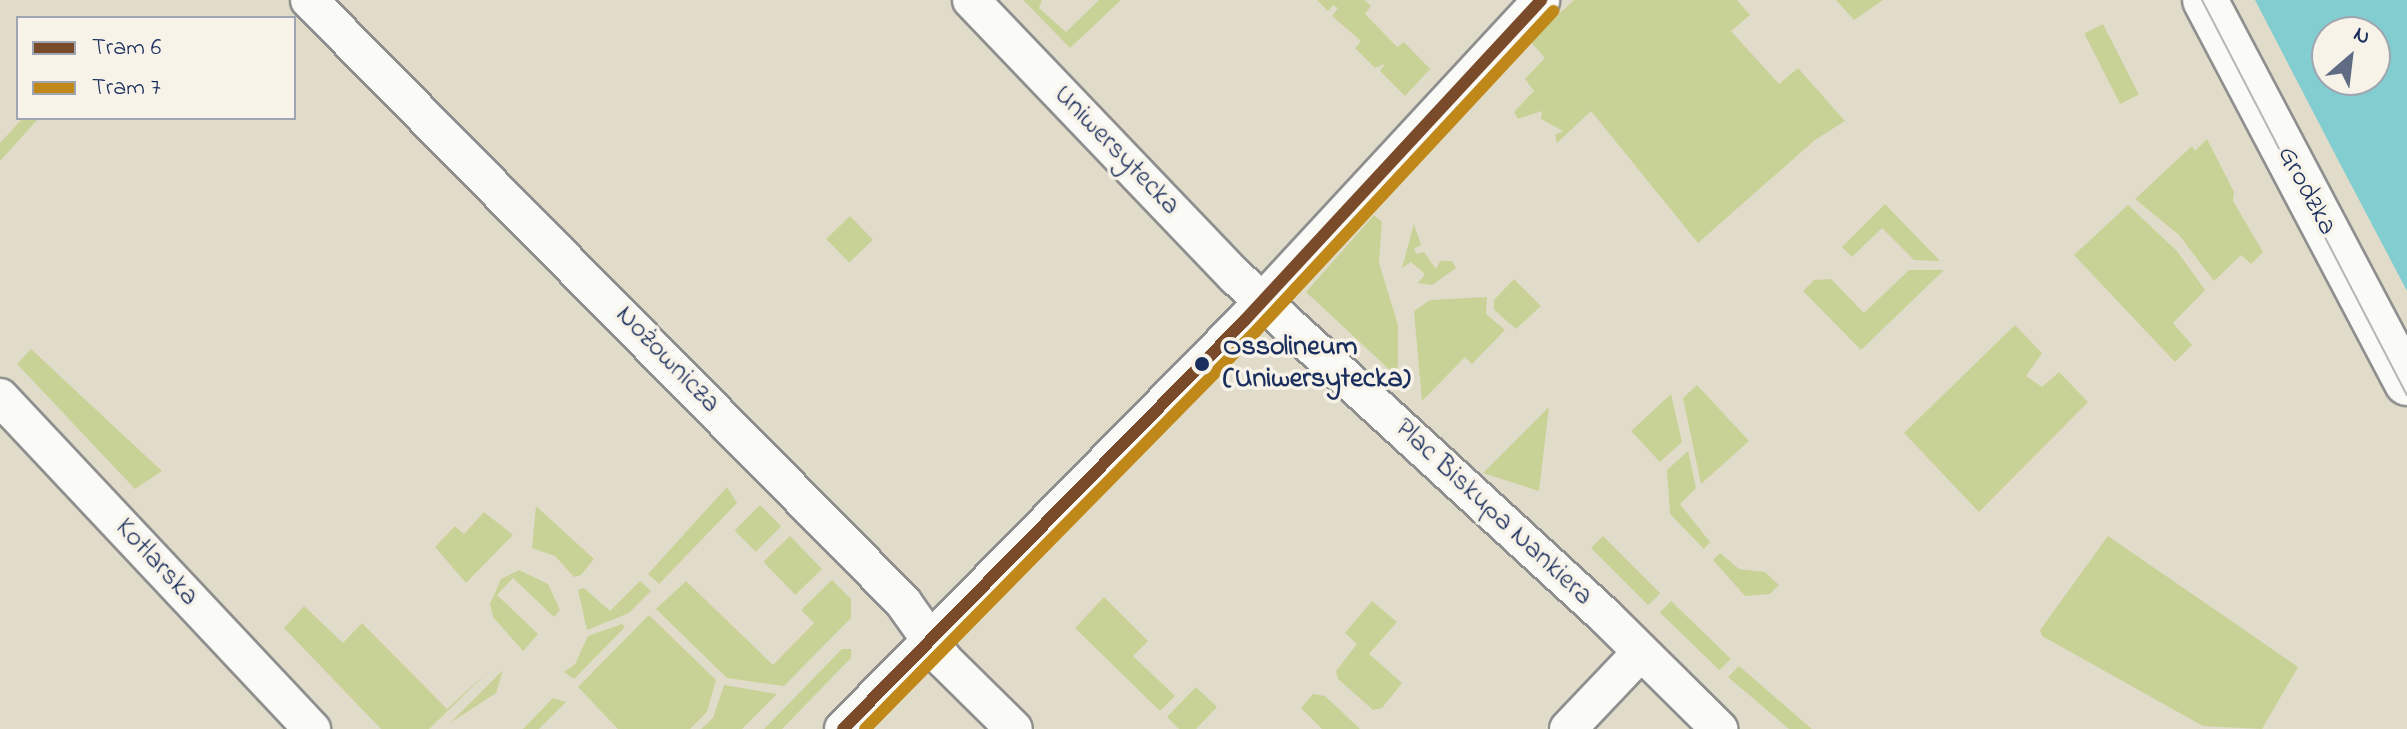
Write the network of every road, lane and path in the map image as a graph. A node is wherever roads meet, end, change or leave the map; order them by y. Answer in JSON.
{"nodes":[{"id":1,"x":309,"y":0,"type":"edge"},
{"id":2,"x":971,"y":0,"type":"edge"},
{"id":3,"x":1541,"y":0,"type":"edge"},
{"id":4,"x":2205,"y":0,"type":"edge"},
{"id":5,"x":1264,"y":300,"type":"junction"},
{"id":6,"x":2407,"y":383,"type":"edge"},
{"id":7,"x":0,"y":397,"type":"edge"},
{"id":8,"x":940,"y":631,"type":"junction"},
{"id":9,"x":1641,"y":652,"type":"junction"},
{"id":10,"x":312,"y":729,"type":"edge"},
{"id":11,"x":843,"y":729,"type":"edge"},
{"id":12,"x":1014,"y":729,"type":"edge"},
{"id":13,"x":1568,"y":729,"type":"edge"},
{"id":14,"x":1719,"y":729,"type":"edge"}],
"edges":[{"from":1,"to":8,"type":"street","name":"Nożownicza"},
{"from":2,"to":5,"type":"street","name":"Uniwersytecka"},
{"from":3,"to":5,"type":"street"},
{"from":4,"to":6,"type":"street","name":"Grodzka"},
{"from":5,"to":8,"type":"street"},
{"from":5,"to":9,"type":"street","name":"Plac Biskupa Nankiera"},
{"from":7,"to":10,"type":"street","name":"Kotlarska"},
{"from":8,"to":11,"type":"street"},
{"from":8,"to":12,"type":"street","name":"Nożownicza"},
{"from":9,"to":13,"type":"street"},
{"from":9,"to":14,"type":"street","name":"Plac Biskupa Nankiera"}]}
